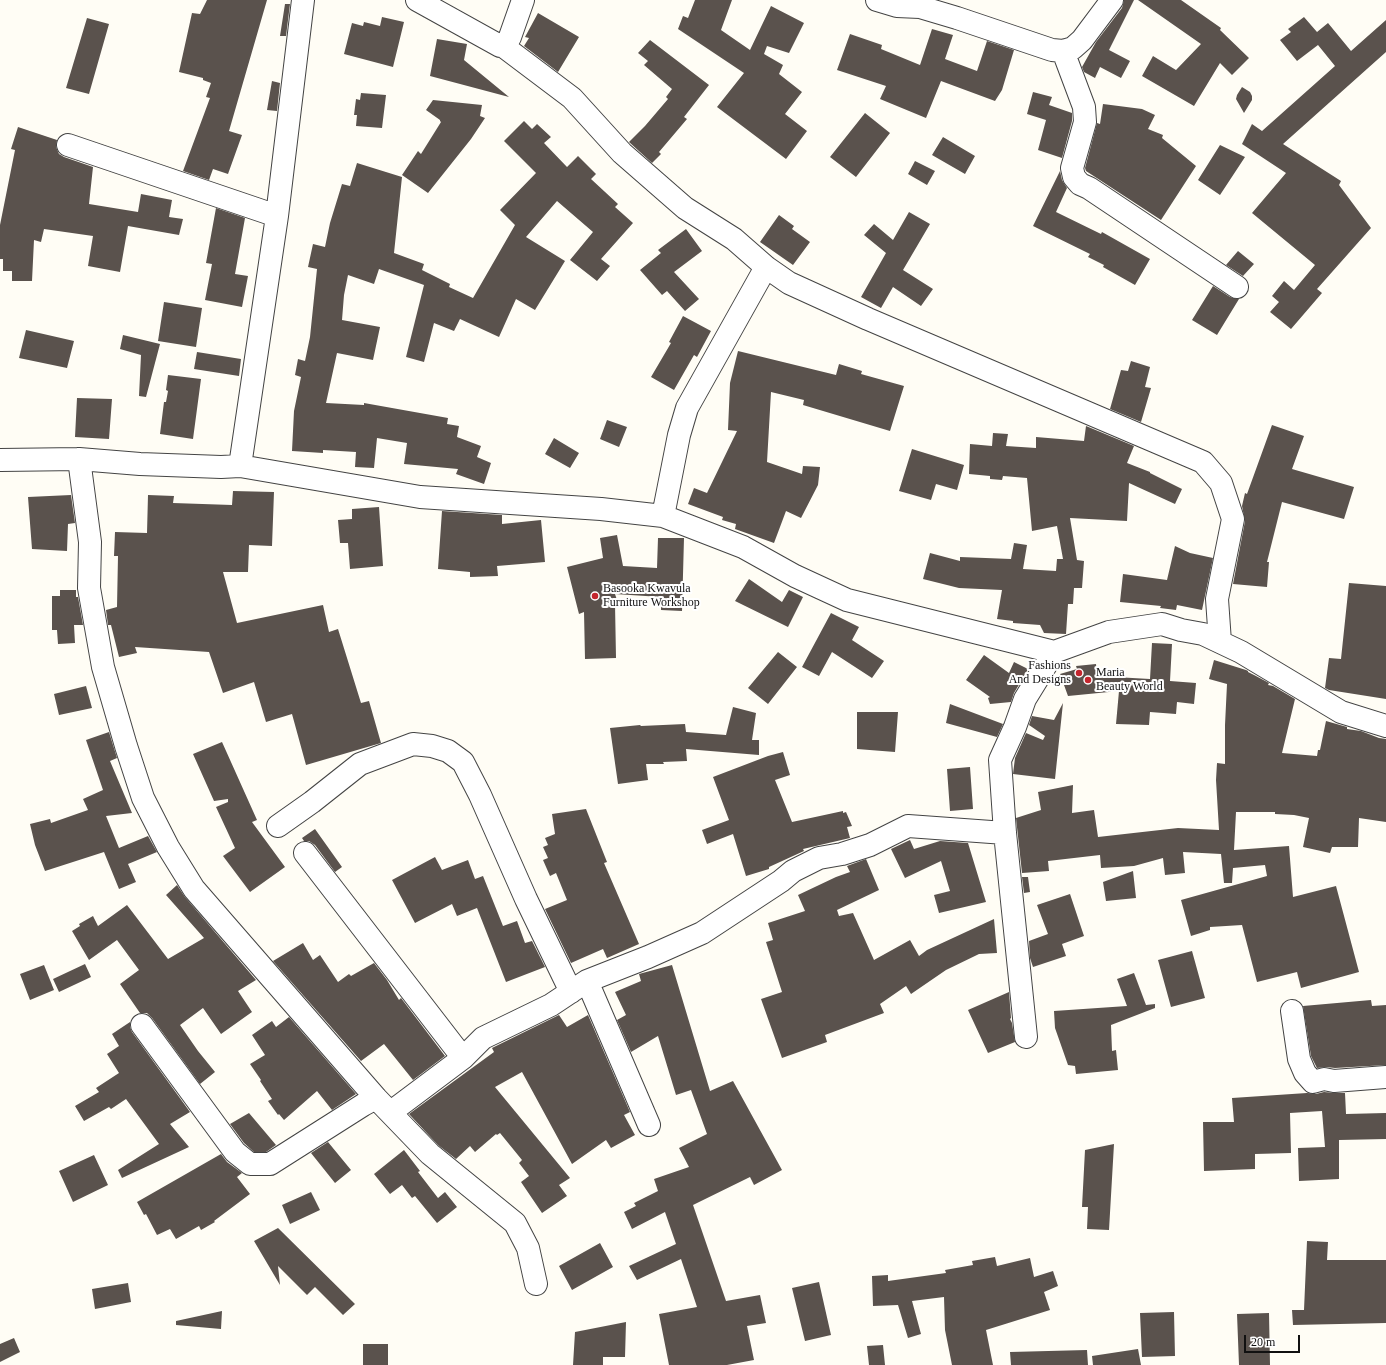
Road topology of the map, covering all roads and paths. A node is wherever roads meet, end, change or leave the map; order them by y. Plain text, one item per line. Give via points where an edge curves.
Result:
1 (303, 0) edge
2 (417, 0) edge
3 (523, 0) edge
4 (876, 0) edge
5 (1112, 0) edge
6 (504, 46) junction
7 (1063, 52) junction
8 (68, 146) dead end
9 (277, 216) junction
10 (766, 267) junction
11 (1237, 288) dead end
12 (79, 459) junction
13 (0, 460) edge
14 (240, 466) junction
15 (664, 516) junction
16 (1220, 642) junction
17 (1054, 652) junction
18 (1386, 726) edge
19 (278, 826) dead end
20 (1005, 833) junction
21 (305, 853) dead end
22 (579, 987) junction
23 (1292, 1011) dead end
24 (142, 1025) dead end
25 (1026, 1037) dead end
26 (463, 1058) junction
27 (1386, 1077) edge
28 (384, 1105) junction
29 (649, 1125) dead end
30 (536, 1284) dead end

1 - 9 street
2 - 6 street
3 - 6 street via 510,37
4 - 7 street via 897,6 928,9
5 - 7 street via 1082,40
6 - 10 street via 572,98 622,153 685,208 734,239
7 - 11 street via 1084,108 1085,122 1072,168 1074,177 1080,184
8 - 9 street
9 - 14 street
10 - 15 street via 687,408 679,435
10 - 16 street via 789,283 868,319 1203,462 1221,483 1233,519 1217,599
12 - 13 street
12 - 14 street via 140,464
12 - 28 street via 90,542 90,595 104,667 143,798 168,848 194,889
14 - 15 street via 420,497 601,509
15 - 17 street via 743,547 795,576 847,600
16 - 17 street via 1203,634 1162,624 1108,632
16 - 18 street via 1341,712
17 - 20 street via 1025,699 1000,760
19 - 22 street via 360,764 413,744 448,751 463,762 526,899
20 - 22 street via 908,826 870,846 819,858 793,871 702,933
20 - 25 street
21 - 26 street
22 - 26 street via 551,1005 483,1038
22 - 29 street
23 - 27 street via 1299,1060 1313,1082 1324,1079 1334,1081
24 - 28 street via 235,1152 250,1164 270,1164 363,1105
26 - 28 street
28 - 30 street via 430,1154 514,1224 528,1248

